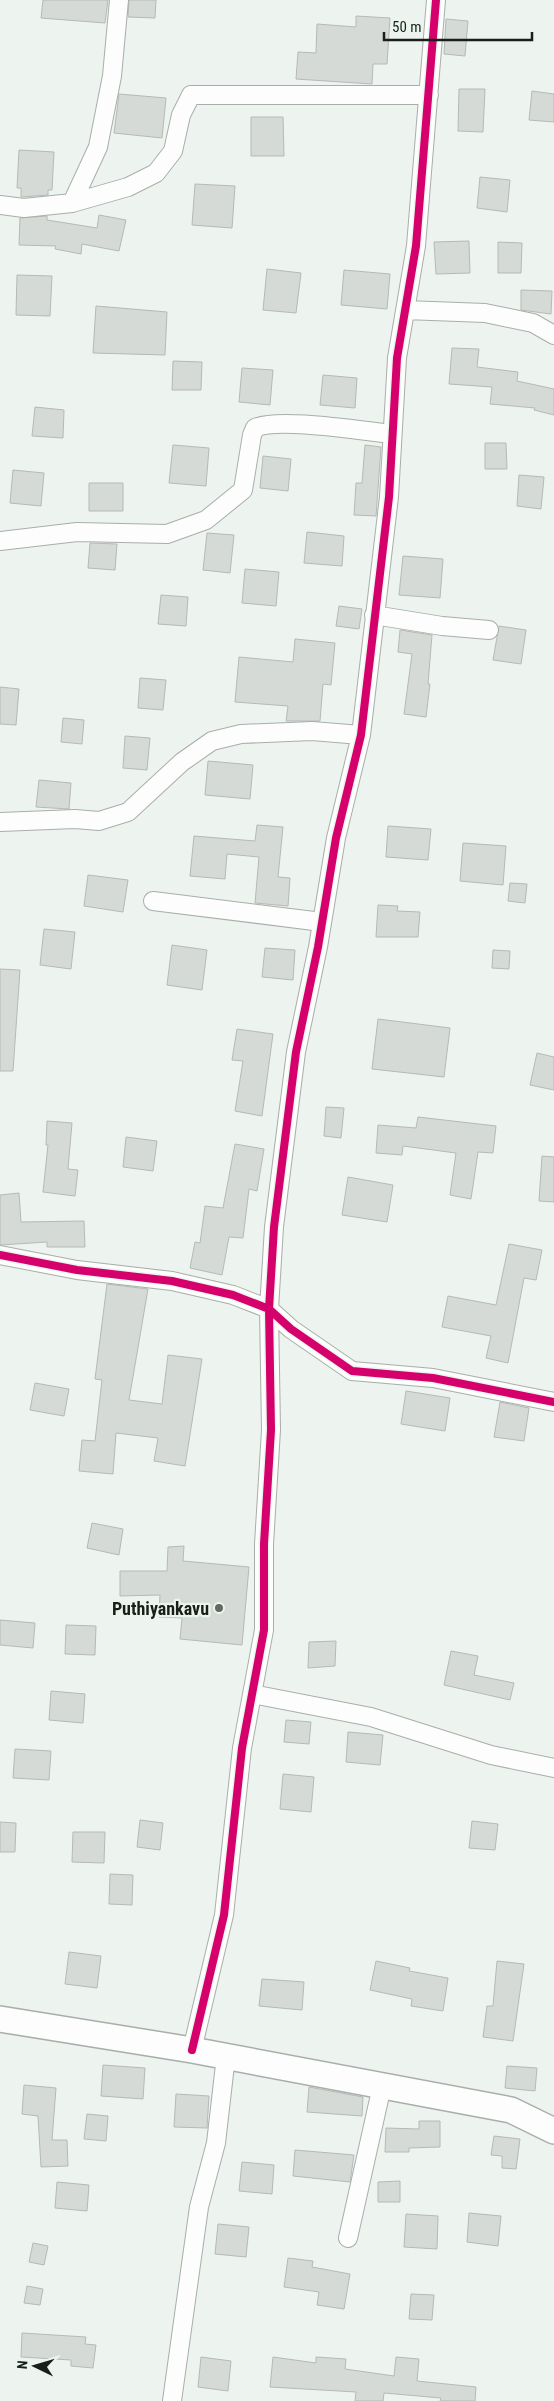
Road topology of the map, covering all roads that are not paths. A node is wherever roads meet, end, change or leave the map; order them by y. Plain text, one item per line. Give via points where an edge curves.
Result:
1 (119, 0) edge
2 (436, 0) edge
3 (429, 95) junction
4 (72, 203) junction
5 (0, 205) edge
6 (405, 310) junction
7 (554, 335) edge
8 (392, 434) junction
9 (0, 541) edge
10 (374, 616) junction
11 (489, 630) dead end
12 (361, 735) junction
13 (0, 822) edge
14 (154, 901) dead end
15 (322, 922) junction
16 (0, 1255) edge
17 (269, 1308) junction
18 (554, 1402) edge
19 (252, 1694) junction
20 (554, 1768) edge
21 (0, 2019) edge
22 (192, 2050) junction
23 (226, 2056) junction
24 (382, 2086) junction
25 (554, 2131) edge
26 (348, 2238) dead end
27 (172, 2401) edge

1 - 4 street via 112,76 98,147
2 - 3 street
3 - 4 street via 191,95 181,115 173,151 156,174 128,187
3 - 6 street via 416,246
4 - 5 street via 24,208
6 - 7 street via 485,313 533,322
6 - 8 street via 397,358
8 - 9 street via 263,424 254,428 243,490 206,520 167,534 77,532
8 - 10 street via 389,497
10 - 11 street
10 - 12 street
12 - 13 street via 312,732 241,734 212,741 182,762 128,812 99,821
12 - 15 street via 336,838
14 - 15 street
15 - 17 street via 296,1052 274,1227
16 - 17 street via 77,1270 172,1281 233,1295
17 - 18 street via 291,1329 352,1370 433,1378
17 - 19 street via 271,1430 264,1544 264,1630
19 - 20 street via 371,1718 490,1755
19 - 22 street via 242,1748 224,1915
21 - 22 main road
22 - 23 main road
23 - 24 main road
23 - 27 street via 216,2142 199,2207
24 - 25 main road via 511,2110
24 - 26 street

